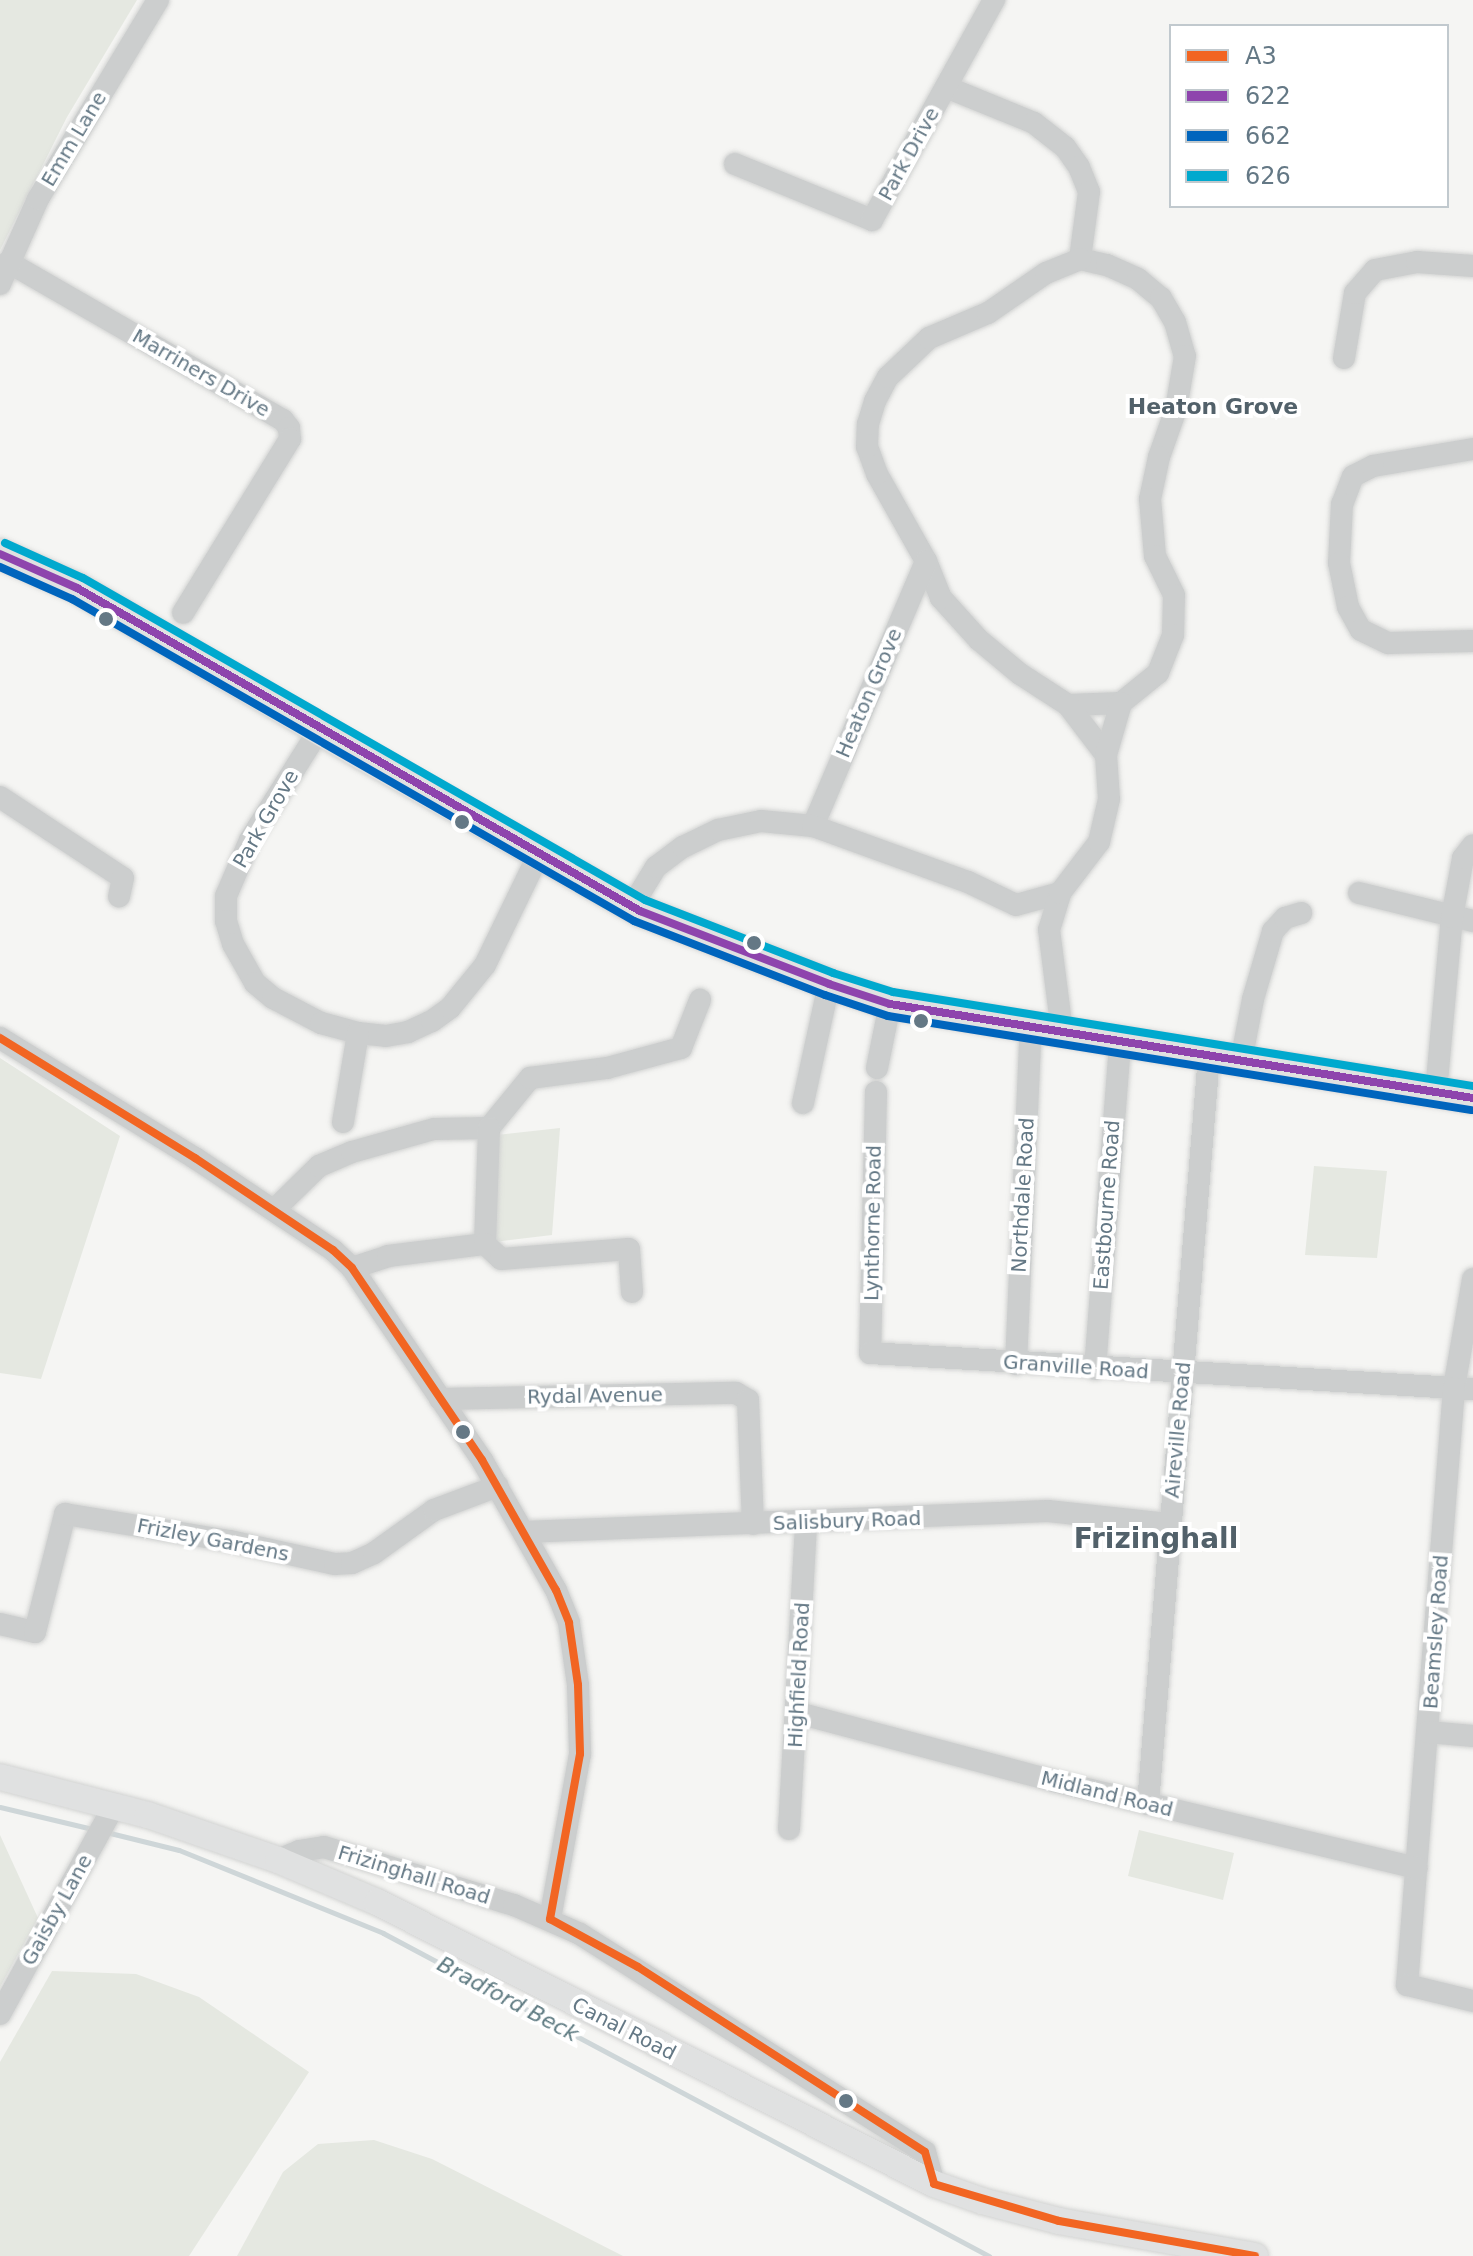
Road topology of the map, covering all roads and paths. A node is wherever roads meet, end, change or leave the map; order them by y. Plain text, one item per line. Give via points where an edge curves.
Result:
1 (158, 0) edge
2 (994, 0) edge
3 (946, 87) junction
4 (735, 164) dead end
5 (1080, 259) junction
6 (8, 262) junction
7 (1473, 266) edge
8 (0, 284) edge
9 (1344, 358) dead end
10 (1473, 449) edge
11 (0, 554) edge
12 (926, 561) junction
13 (183, 613) dead end
14 (1473, 641) edge
15 (1121, 703) junction
16 (1068, 705) junction
17 (319, 730) junction
18 (1106, 755) junction
19 (0, 797) edge
20 (813, 826) junction
21 (1473, 845) edge
22 (539, 854) junction
23 (1060, 893) junction
24 (1359, 893) dead end
25 (119, 897) dead end
26 (1016, 905) junction
27 (632, 906) junction
28 (1301, 913) dead end
29 (1463, 919) edge
30 (1049, 930) junction
31 (829, 984) junction
32 (700, 1000) dead end
33 (890, 1004) junction
34 (1031, 1026) junction
35 (1062, 1031) junction
36 (358, 1033) junction
37 (0, 1038) edge
38 (1120, 1041) junction
39 (1209, 1056) junction
40 (1241, 1061) junction
41 (877, 1068) dead end
42 (876, 1092) dead end
43 (1436, 1092) junction
44 (1473, 1098) edge
45 (803, 1103) dead end
46 (343, 1122) dead end
47 (489, 1128) junction
48 (275, 1209) junction
49 (485, 1244) junction
50 (352, 1268) junction
51 (1473, 1279) edge
52 (632, 1292) dead end
53 (870, 1353) joint
54 (1016, 1364) junction
55 (1095, 1369) junction
56 (1183, 1374) junction
57 (1464, 1388) edge
58 (440, 1399) junction
59 (498, 1486) junction
60 (806, 1522) junction
61 (753, 1524) junction
62 (1170, 1524) junction
63 (524, 1532) junction
64 (0, 1624) edge
65 (798, 1713) junction
66 (1428, 1732) junction
67 (1473, 1736) edge
68 (0, 1777) edge
69 (1148, 1804) junction
70 (104, 1824) junction
71 (789, 1829) dead end
72 (278, 1860) junction
73 (1417, 1868) junction
74 (550, 1919) junction
75 (1473, 2001) edge
76 (0, 2014) edge
77 (934, 2184) junction
78 (1255, 2256) edge

1 - 6 street, Emm Lane via 38,199
2 - 3 street, Park Drive
3 - 4 street, Park Drive via 872,220
3 - 5 street via 1034,123 1065,147 1089,192
5 - 12 street via 1046,273 988,313 929,338 904,358 875,401 867,447
5 - 15 street via 1138,279 1161,298 1185,356 1150,499 1155,556 1174,595 1173,635 1158,673
6 - 8 street, Emm Lane
6 - 13 street, Marriners Drive via 289,428 290,439
7 - 9 street via 1417,262 1375,270 1355,293
10 - 14 street via 1373,466 1353,476 1342,504 1339,563 1348,607 1361,630 1388,643
11 - 17 highway via 77,588
12 - 16 street via 941,598 979,640
12 - 20 street, Heaton Grove
15 - 16 street
15 - 18 street
16 - 18 street
17 - 22 highway
17 - 36 street, Park Grove via 236,867 226,896 226,921 255,983 298,1012
18 - 23 street via 1109,799 1099,842
19 - 25 street via 123,878
20 - 26 street via 968,882
20 - 27 street via 761,821 718,830 656,867
21 - 29 street via 1463,858
22 - 27 highway
22 - 36 street, Park Grove via 485,965 450,1008 408,1032
23 - 26 street
23 - 30 street
24 - 29 street
26 - 30 street
27 - 31 highway
28 - 40 street via 1285,918 1273,931
29 - 43 street
30 - 35 street
31 - 33 highway
31 - 45 street
32 - 47 street via 681,1048 607,1068 530,1078
33 - 34 highway
33 - 41 street
34 - 35 highway
34 - 54 street, Northdale Road
35 - 38 highway
36 - 46 street
37 - 48 street
38 - 39 highway
38 - 55 street, Eastbourne Road
39 - 40 highway
39 - 56 street, Aireville Road
40 - 43 highway
42 - 53 street, Lynthorne Road
43 - 44 highway
47 - 48 street via 434,1129 352,1152 319,1166
47 - 49 street
48 - 50 street
49 - 50 street via 388,1256
49 - 52 street via 501,1259 629,1249
50 - 58 street
51 - 57 street, Beamsley Road
53 - 54 street, Granville Road
54 - 55 street, Granville Road
55 - 56 street, Granville Road
56 - 57 street, Granville Road
56 - 62 street, Aireville Road
57 - 66 street, Beamsley Road
58 - 59 street
58 - 61 street, Rydal Avenue via 736,1393 748,1400
59 - 63 street
59 - 64 street, Frizley Gardens via 434,1510 352,1563 65,1514 35,1632
60 - 61 street, Salisbury Road
60 - 62 street, Salisbury Road via 1048,1511
60 - 65 street, Highfield Road
61 - 63 street, Salisbury Road
62 - 69 street, Aireville Road
63 - 74 street via 569,1623 578,1685 580,1754
65 - 69 street, Midland Road
65 - 71 street, Highfield Road
66 - 67 street
66 - 73 street, Beamsley Road
68 - 70 main road, Canal Road
69 - 73 street, Midland Road
70 - 72 main road, Canal Road
70 - 76 street, Gaisby Lane
72 - 74 street, Frizinghall Road via 324,1847
72 - 77 main road, Canal Road via 377,1902
73 - 75 street, Beamsley Road via 1407,1985
74 - 77 street, Frizinghall Road via 638,1967 925,2152
77 - 78 main road, Canal Road via 1059,2221

